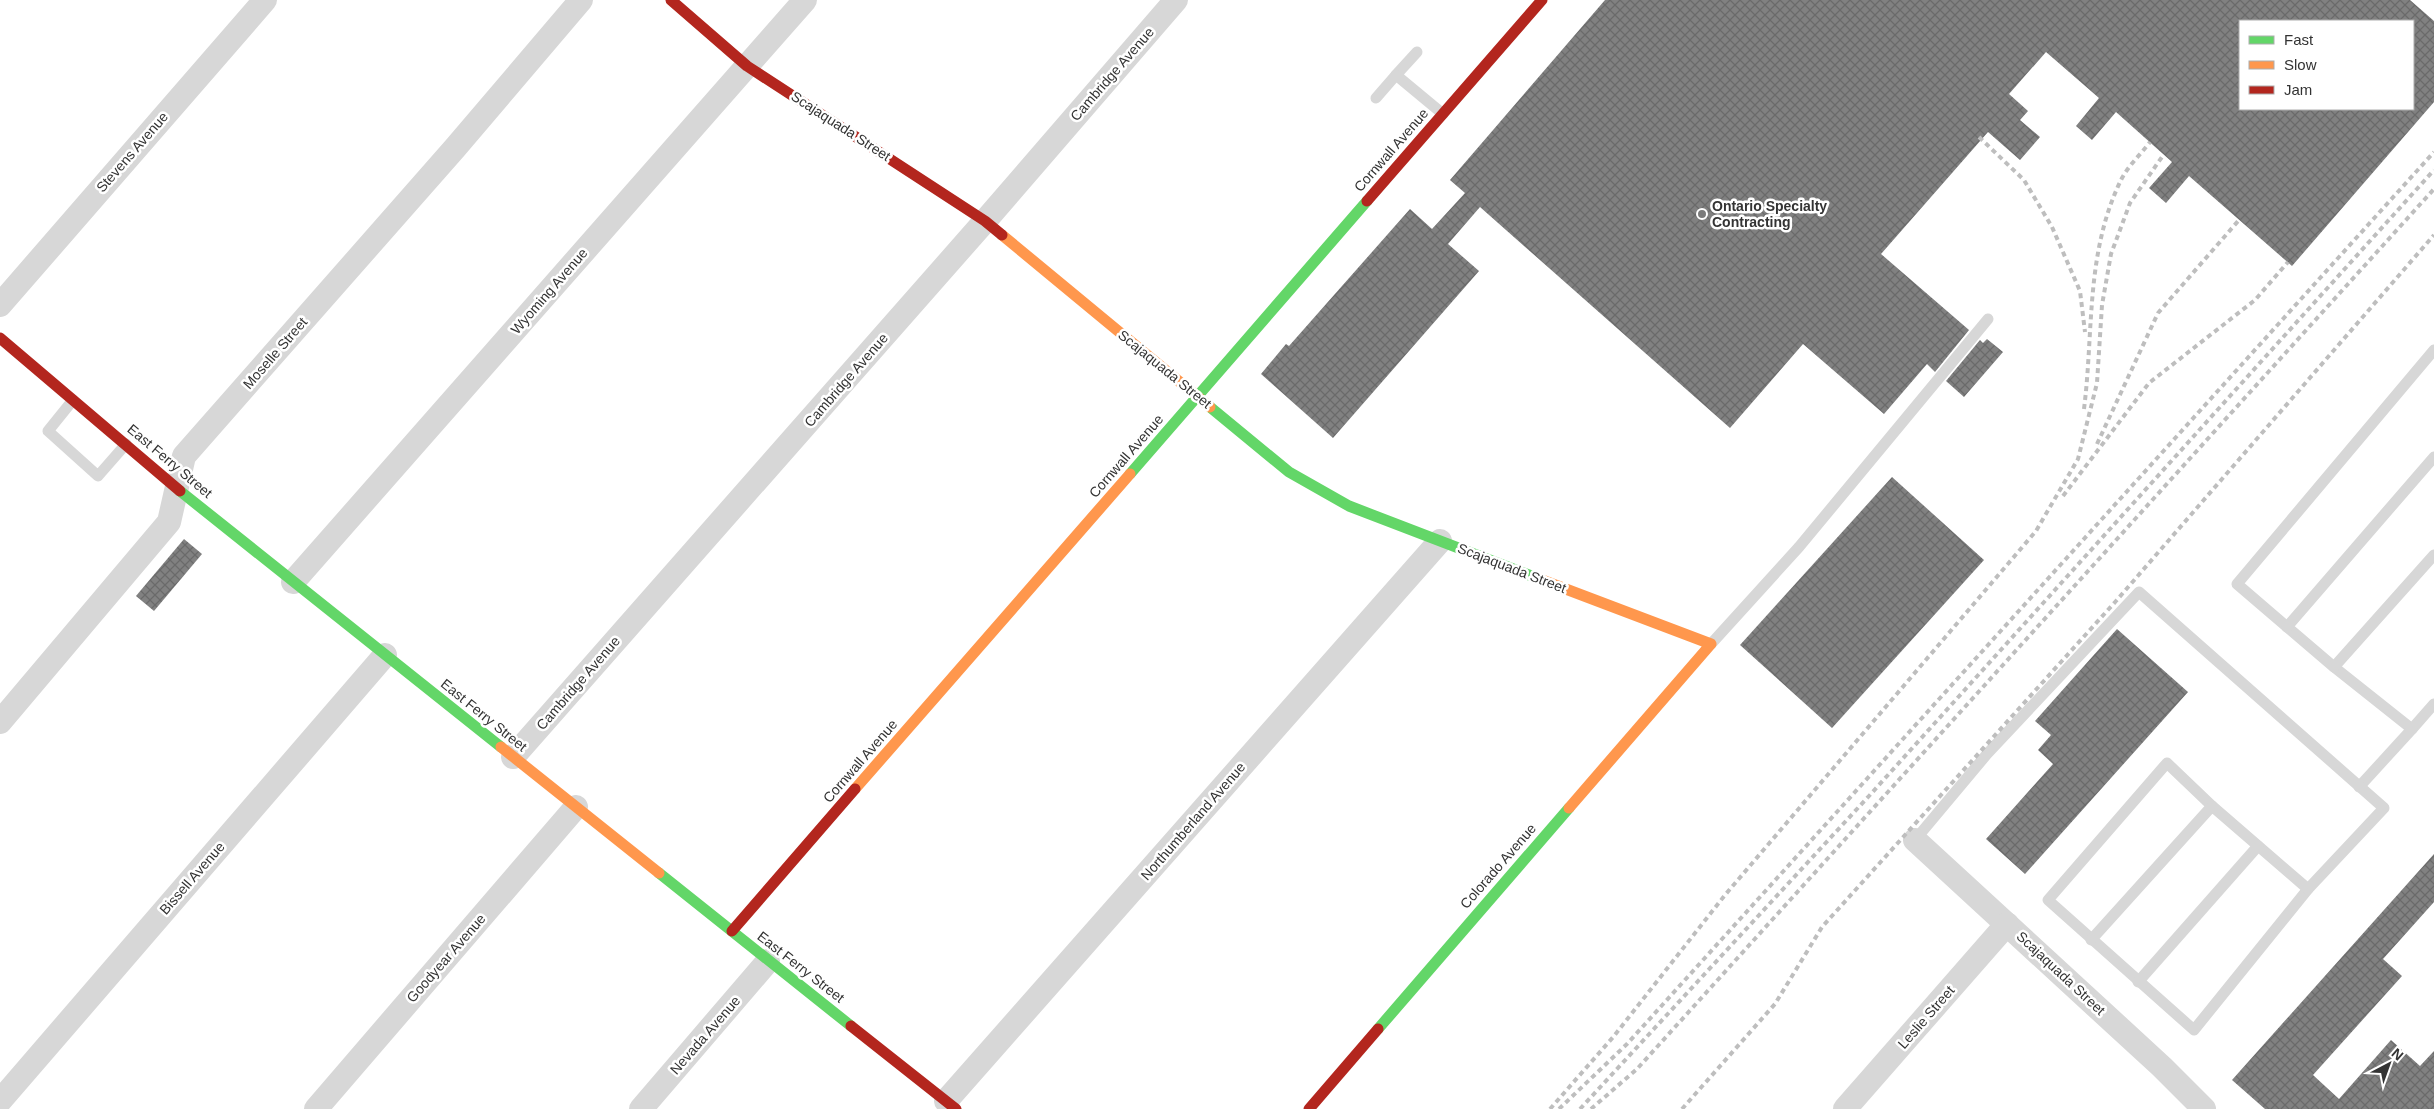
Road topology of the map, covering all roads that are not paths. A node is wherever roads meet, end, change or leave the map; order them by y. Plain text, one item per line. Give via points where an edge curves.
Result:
1 (264, 0) edge
2 (581, 0) edge
3 (671, 0) edge
4 (805, 0) edge
5 (1176, 0) edge
6 (1542, 0) edge
7 (1417, 52) dead end
8 (747, 66) junction
9 (1396, 75) junction
10 (1376, 98) dead end
11 (1443, 114) junction
12 (985, 221) junction
13 (0, 304) edge
14 (1988, 319) dead end
15 (0, 338) edge
16 (2434, 350) edge
17 (1198, 396) junction
18 (73, 400) junction
19 (126, 444) junction
20 (2434, 456) edge
21 (176, 488) junction
22 (1440, 541) junction
23 (2434, 555) edge
24 (293, 582) junction
25 (2287, 627) junction
26 (1711, 644) junction
27 (385, 655) junction
28 (2334, 667) junction
29 (2434, 704) edge
30 (0, 722) edge
31 (2412, 729) junction
32 (513, 757) junction
33 (2359, 787) junction
34 (2212, 806) junction
35 (576, 807) junction
36 (1915, 840) joint
37 (2258, 846) junction
38 (2308, 889) junction
39 (2007, 924) junction
40 (732, 931) junction
41 (2090, 940) junction
42 (768, 960) junction
43 (2138, 982) junction
44 (0, 1101) edge
45 (2179, 1101) edge
46 (951, 1105) edge
47 (316, 1109) edge
48 (641, 1109) edge
49 (1309, 1109) edge
50 (1845, 1109) edge
51 (2204, 1109) edge

1 - 13 street, Stevens Avenue
2 - 21 street, Moselle Street via 184,456
3 - 8 street, Scajaquada Street
4 - 8 street, Wyoming Avenue
5 - 12 street, Cambridge Avenue
6 - 11 street, Cornwall Avenue
7 - 9 lane
8 - 12 street, Scajaquada Street
8 - 24 street, Wyoming Avenue
9 - 10 lane
9 - 11 lane
11 - 17 street, Cornwall Avenue
12 - 17 street, Scajaquada Street
12 - 32 street, Cambridge Avenue
14 - 26 lane via 1799,547
15 - 18 street, East Ferry Street
16 - 25 lane via 2236,584
17 - 22 street, Scajaquada Street via 1289,472 1329,496
17 - 40 street, Cornwall Avenue
18 - 19 street, East Ferry Street
18 - 19 lane via 48,431 98,476
19 - 21 street, East Ferry Street
20 - 25 lane
21 - 24 street, East Ferry Street
21 - 30 street, Moselle Street via 169,522
22 - 26 street, Scajaquada Street
22 - 46 street, Northumberland Avenue
23 - 28 lane
24 - 27 street, East Ferry Street
25 - 28 lane
26 - 49 street, Colorado Avenue
27 - 32 street, East Ferry Street
27 - 44 street, Bissell Avenue
28 - 31 lane
29 - 31 lane
31 - 33 lane
32 - 35 street, East Ferry Street
33 - 36 lane via 2139,592 1988,754
33 - 38 lane via 2384,808
34 - 37 lane
34 - 41 lane
34 - 41 lane via 2167,763 2048,900
35 - 40 street, East Ferry Street
35 - 47 street, Goodyear Avenue
36 - 39 street, Scajaquada Street
37 - 38 lane
37 - 43 lane
38 - 43 lane via 2194,1030
39 - 45 street, Scajaquada Street via 2162,1067
39 - 50 street, Leslie Street
40 - 42 street, East Ferry Street
41 - 43 lane
42 - 46 street, East Ferry Street
42 - 48 street, Nevada Avenue
45 - 51 street, Scajaquada Street

